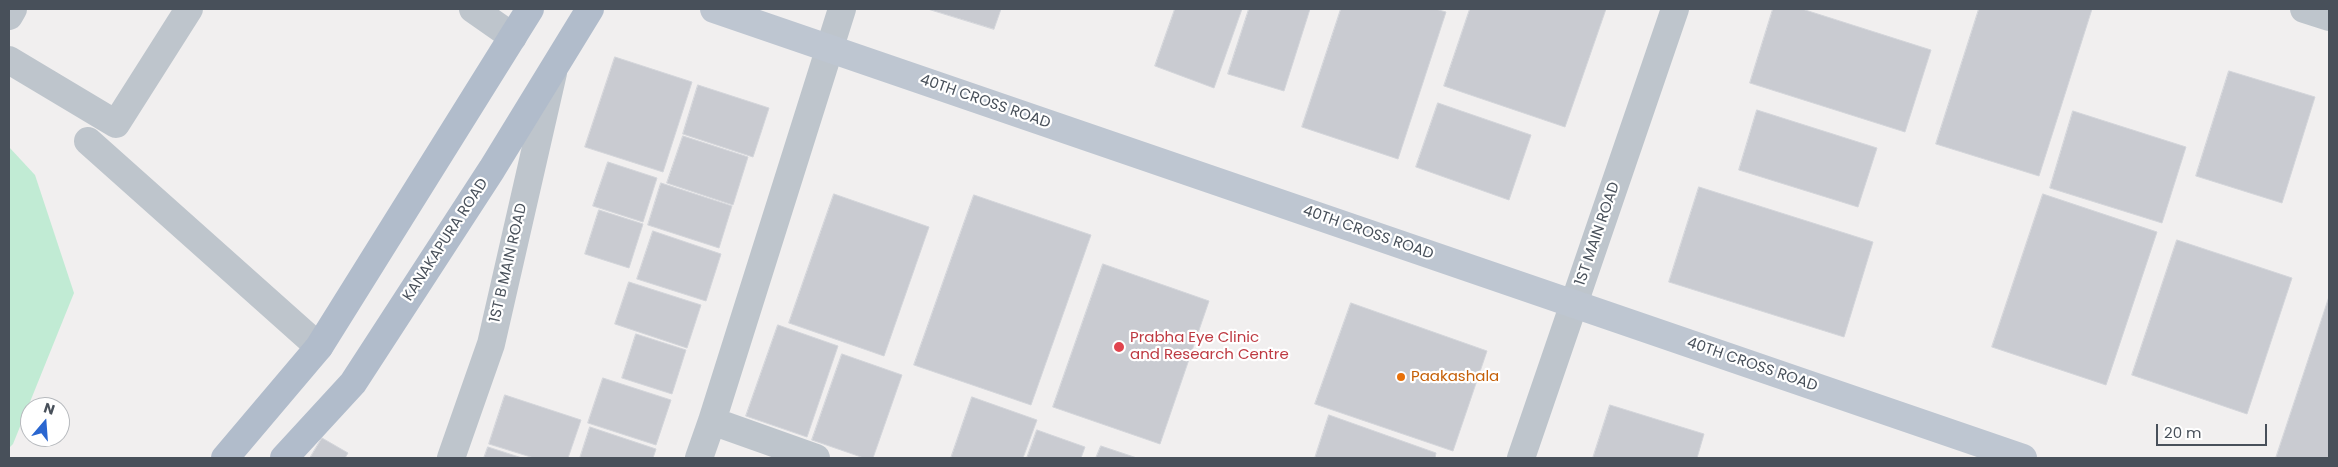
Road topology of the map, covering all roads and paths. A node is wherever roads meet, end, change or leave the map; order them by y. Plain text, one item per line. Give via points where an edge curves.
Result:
1 (13, 9) edge
2 (190, 9) edge
3 (473, 9) edge
4 (530, 9) edge
5 (590, 9) edge
6 (714, 9) edge
7 (842, 9) edge
8 (1675, 9) edge
9 (2304, 9) edge
10 (9, 16) edge
11 (2329, 17) edge
12 (514, 37) junction
13 (828, 48) junction
14 (9, 60) edge
15 (555, 65) junction
16 (88, 141) dead end
17 (1574, 304) junction
18 (319, 348) junction
19 (712, 421) junction
20 (225, 458) edge
21 (284, 458) edge
22 (451, 458) edge
23 (698, 458) edge
24 (816, 458) edge
25 (1521, 458) edge
26 (2023, 458) edge

1 - 10 street
2 - 14 street via 116,124
3 - 12 street
4 - 12 main road
5 - 15 main road, KANAKAPURA ROAD
6 - 13 street, 40TH CROSS ROAD
7 - 13 street
8 - 17 street, 1ST MAIN ROAD
9 - 11 street
12 - 18 main road
13 - 17 street, 40TH CROSS ROAD
13 - 19 street
15 - 21 main road, KANAKAPURA ROAD via 353,383
15 - 22 street, 1ST B MAIN ROAD via 491,344
16 - 18 street
17 - 25 street, 1ST MAIN ROAD
17 - 26 street, 40TH CROSS ROAD
18 - 20 main road
19 - 23 street
19 - 24 street

